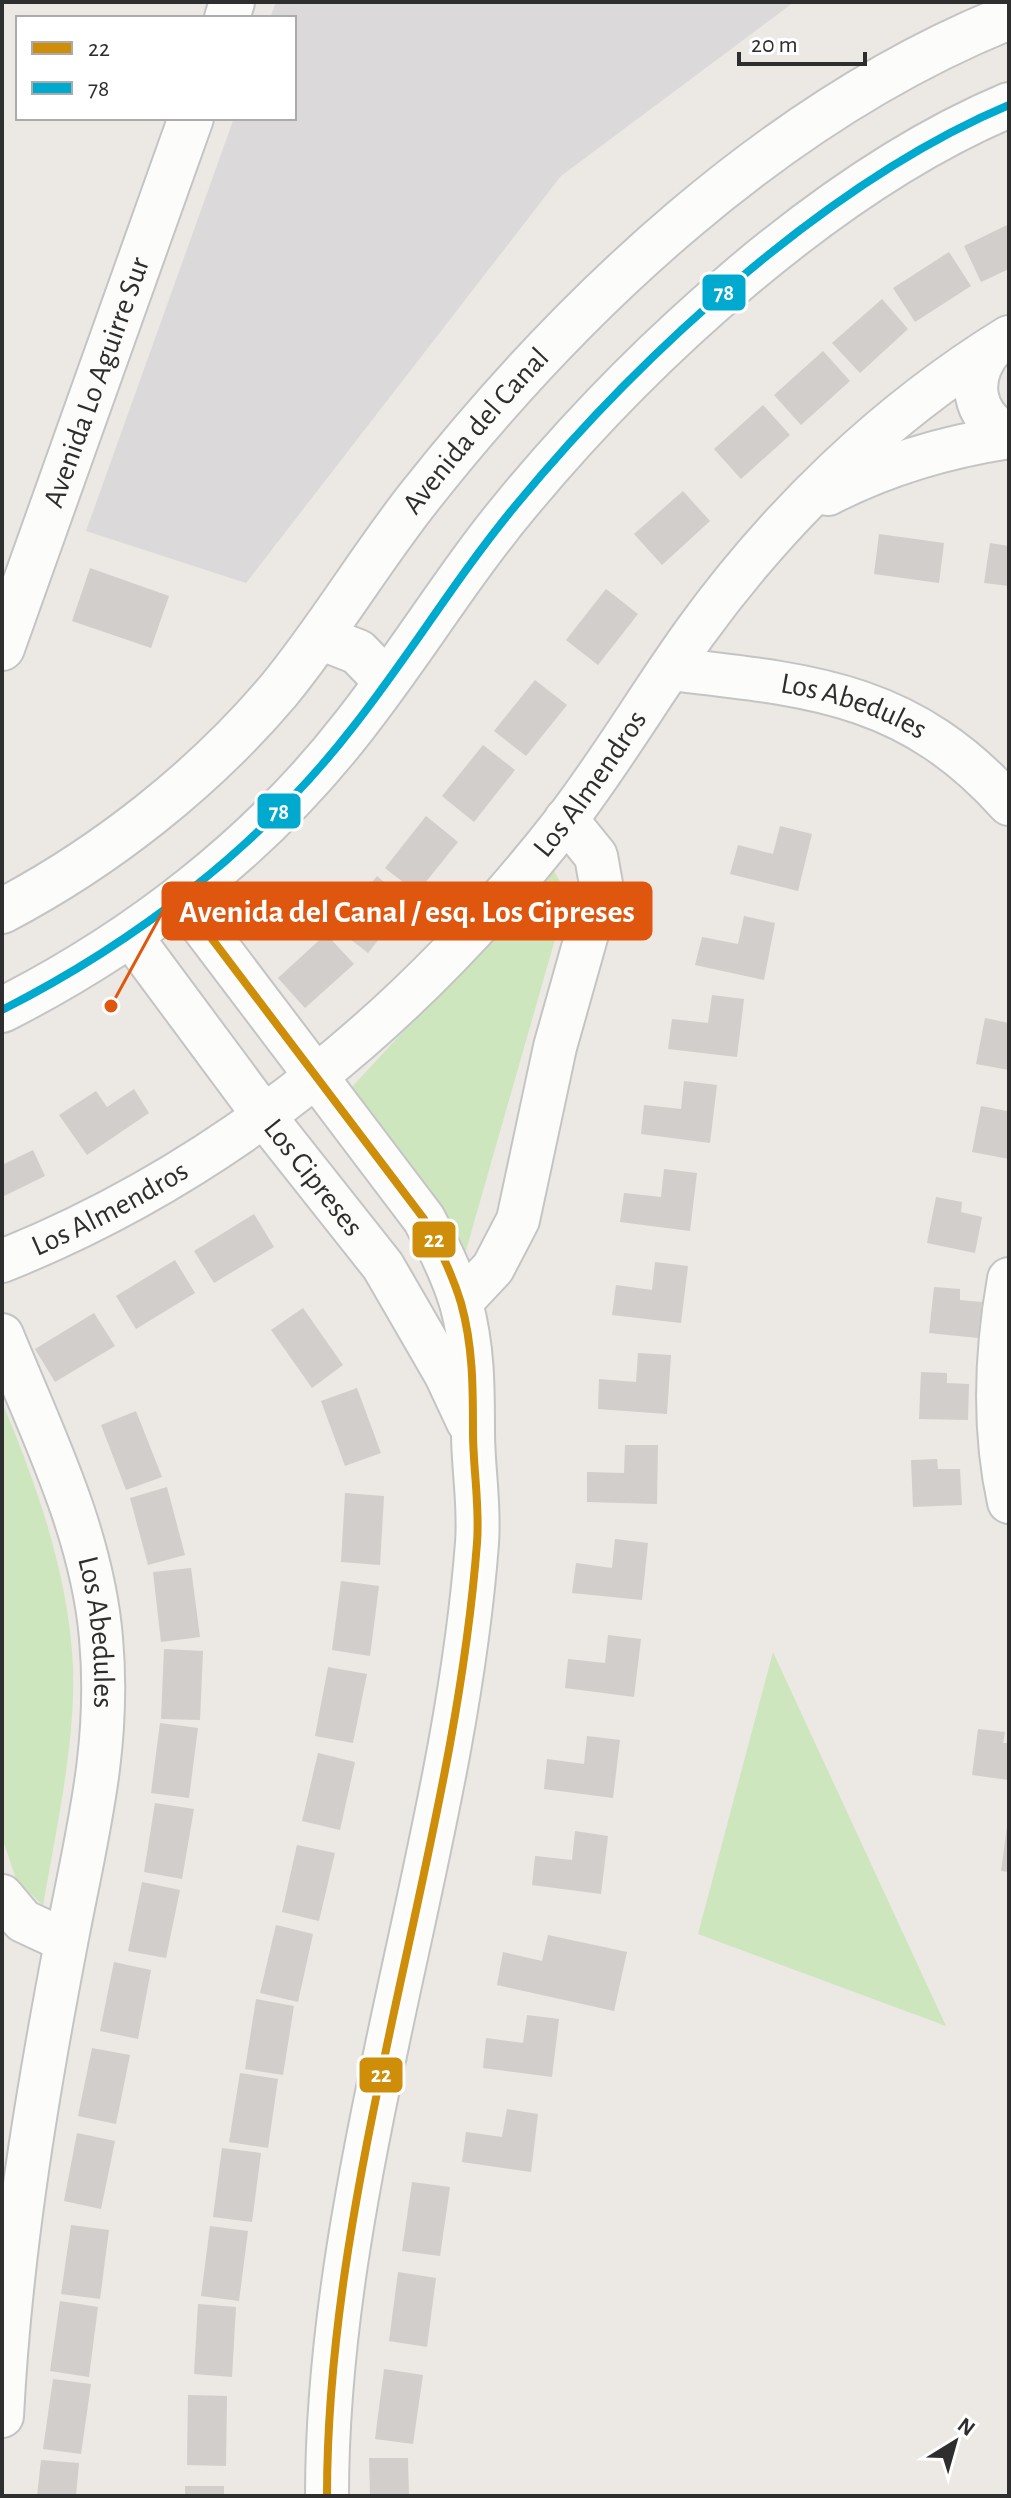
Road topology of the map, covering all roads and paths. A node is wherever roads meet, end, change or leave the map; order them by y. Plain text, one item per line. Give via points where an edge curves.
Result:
1 (1009, 17) edge
2 (1009, 105) edge
3 (190, 120) edge
4 (1000, 342) edge
5 (1009, 436) edge
6 (793, 516) junction
7 (320, 637) junction
8 (2, 648) edge
9 (670, 669) junction
10 (386, 681) junction
11 (1009, 804) edge
12 (566, 819) junction
13 (181, 898) junction
14 (2, 911) edge
15 (130, 935) junction
16 (2, 1010) edge
17 (317, 1077) junction
18 (265, 1117) junction
19 (2, 1261) edge
20 (1009, 1279) edge
21 (461, 1302) junction
22 (2, 1335) edge
23 (473, 1435) junction
24 (1009, 1502) edge
25 (2, 1896) edge
26 (66, 1941) junction
27 (2, 2416) edge
28 (327, 2496) edge

1 - 7 street, Avenida del Canal via 845,99 727,185 659,243 539,359 466,439 376,552
2 - 10 street via 841,201 692,322 515,505
3 - 8 street, Avenida Lo Aguirre Sur
4 - 5 street, Los Almendros via 976,371 977,400 984,416
4 - 6 street, Los Almendros via 891,420
5 - 6 street, Los Almendros via 907,459 854,481
6 - 9 street, Los Almendros via 724,594
7 - 10 street via 358,652
7 - 14 street, Avenida del Canal via 278,690 182,787 100,850
9 - 11 street, Los Abedules via 806,686 873,705 959,754
9 - 12 street, Los Almendros
10 - 13 street via 312,775
12 - 17 street, Los Almendros via 437,967
12 - 21 street via 596,856 601,884 555,1047 518,1220 493,1268
13 - 15 street
13 - 17 street, Los Cipreses
15 - 16 street
15 - 18 street, Los Cipreses
17 - 18 street, Los Almendros
17 - 21 street, Los Cipreses via 424,1219
18 - 19 street, Los Almendros via 152,1189
18 - 23 street, Los Cipreses via 383,1266 446,1375
20 - 24 street via 998,1372 999,1432
21 - 23 street, Los Cipreses via 475,1390
22 - 26 street, Los Abedules via 71,1504 101,1636 100,1772
23 - 28 street, Los Cipreses via 477,1541 468,1614 431,1838 358,2197 340,2317
25 - 26 street via 23,1921
26 - 27 street, Los Abedules via 24,2204

